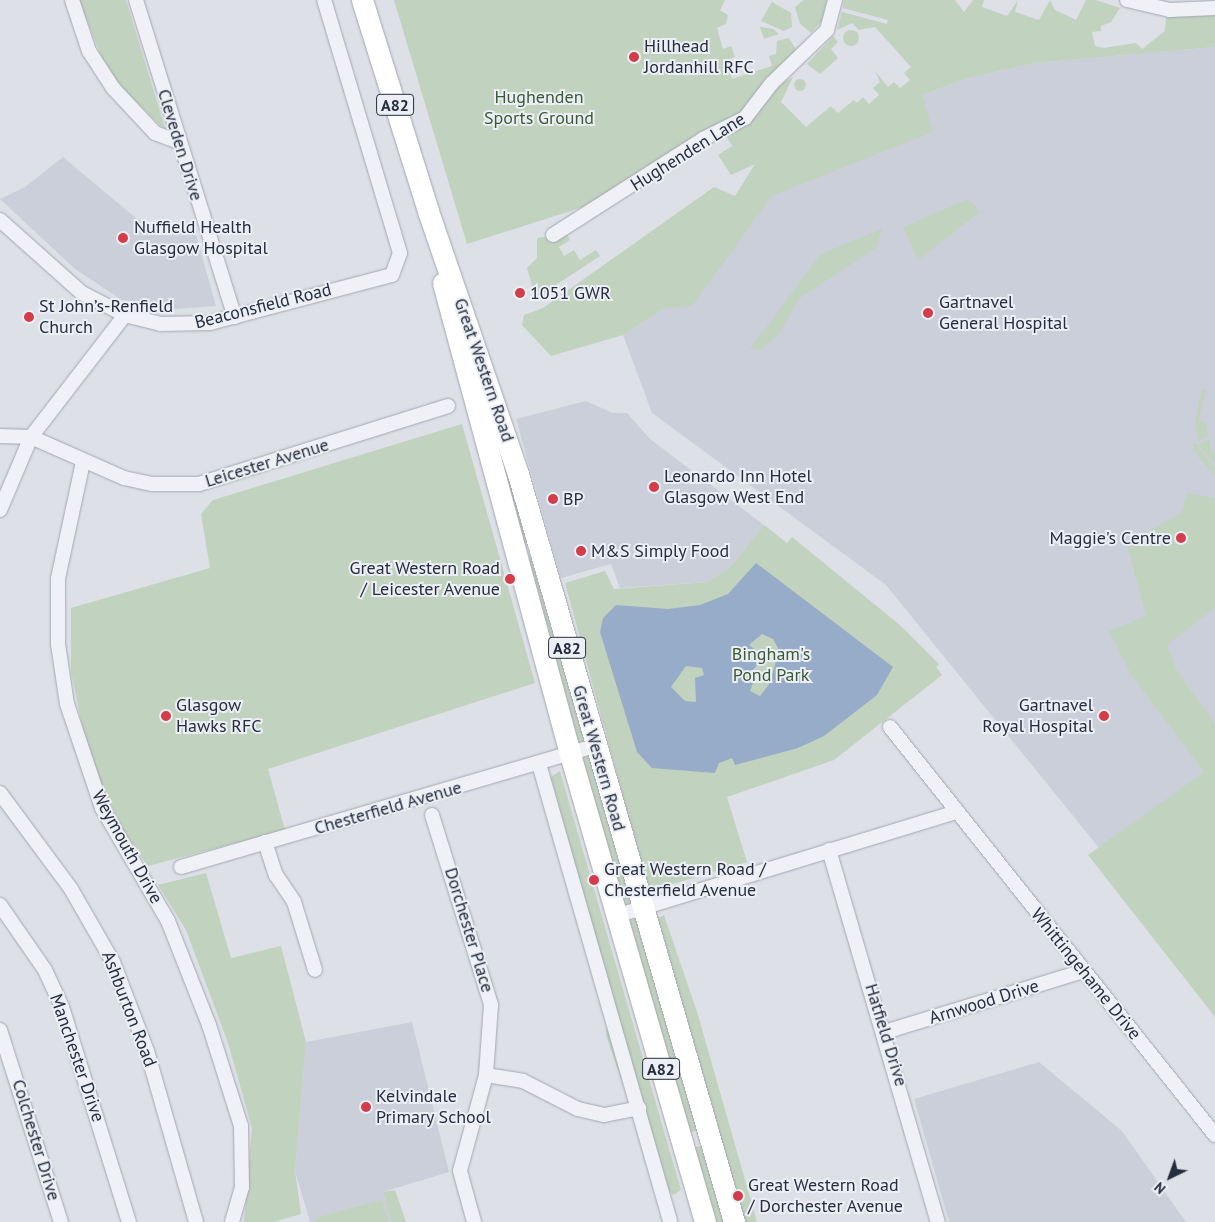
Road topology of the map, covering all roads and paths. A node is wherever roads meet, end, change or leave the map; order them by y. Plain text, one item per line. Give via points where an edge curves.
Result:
1 (72, 0) edge
2 (136, 0) edge
3 (324, 0) edge
4 (362, 0) edge
5 (835, 0) edge
6 (1127, 0) edge
7 (1215, 8) edge
8 (179, 142) junction
9 (428, 211) junction
10 (0, 220) edge
11 (553, 234) dead end
12 (125, 315) junction
13 (235, 317) junction
14 (448, 406) dead end
15 (0, 436) edge
16 (31, 437) junction
17 (83, 462) junction
18 (0, 510) edge
19 (890, 727) dead end
20 (595, 746) junction
21 (570, 754) junction
22 (539, 764) junction
23 (0, 793) edge
24 (957, 812) junction
25 (432, 815) dead end
26 (265, 842) junction
27 (829, 850) junction
28 (181, 867) dead end
29 (0, 905) edge
30 (643, 908) junction
31 (616, 916) junction
32 (315, 970) dead end
33 (1083, 971) junction
34 (0, 1030) edge
35 (885, 1032) junction
36 (486, 1075) junction
37 (639, 1108) junction
38 (709, 1135) junction
39 (1215, 1135) edge
40 (683, 1142) junction
41 (61, 1222) edge
42 (129, 1222) edge
43 (196, 1222) edge
44 (232, 1222) edge
45 (474, 1222) edge
46 (670, 1222) edge
47 (705, 1222) edge
48 (734, 1222) edge
49 (938, 1222) edge

1 - 8 street via 89,51 113,88 155,133
2 - 8 street, Cleveden Drive
3 - 13 street, Beaconsfield Road via 400,262 392,276 370,284 361,280
4 - 9 main road, Great Western Road / A82
5 - 11 street, Hughenden Lane via 827,30 772,83 744,118
6 - 7 street via 1170,10
8 - 13 street, Cleveden Drive
9 - 20 main road, Great Western Road / A82 via 518,474
9 - 21 main road, Great Western Road / A82 via 452,325
10 - 12 street, Beaconsfield Road via 82,293
12 - 13 street, Beaconsfield Road via 187,326
12 - 16 street
14 - 17 street, Leicester Avenue via 200,484 152,484
15 - 16 street, Leicester Avenue
16 - 17 street, Leicester Avenue
16 - 18 street
17 - 44 street, Weymouth Drive via 58,579 58,644 67,704 102,808 168,921 209,1025 241,1126 242,1188
19 - 24 street, Whittingehame Drive
20 - 21 street, Chesterfield Avenue
20 - 30 main road, Great Western Road / A82
21 - 22 street, Chesterfield Avenue
21 - 31 main road, Great Western Road / A82
22 - 26 street, Chesterfield Avenue
22 - 37 street
23 - 43 street, Ashburton Road via 71,888 110,955 147,1051
24 - 27 street
24 - 33 street, Whittingehame Drive
25 - 36 street, Dorchester Place via 491,1005
26 - 28 street, Chesterfield Avenue
26 - 32 street via 276,875 294,902
27 - 30 street
27 - 35 street, Hatfield Drive
29 - 42 street, Manchester Drive via 45,970 62,1007
30 - 31 street
30 - 38 main road, Great Western Road / A82
31 - 40 main road, Great Western Road / A82
33 - 35 street, Arnwood Drive
33 - 39 street, Whittingehame Drive
34 - 41 street, Colchester Drive
35 - 49 street, Hatfield Drive
36 - 37 street via 523,1081 578,1109 604,1115
36 - 45 street, Dorchester Place via 460,1172
37 - 46 street
38 - 40 main road
38 - 48 main road, Great Western Road / A82
40 - 47 main road, Great Western Road / A82

